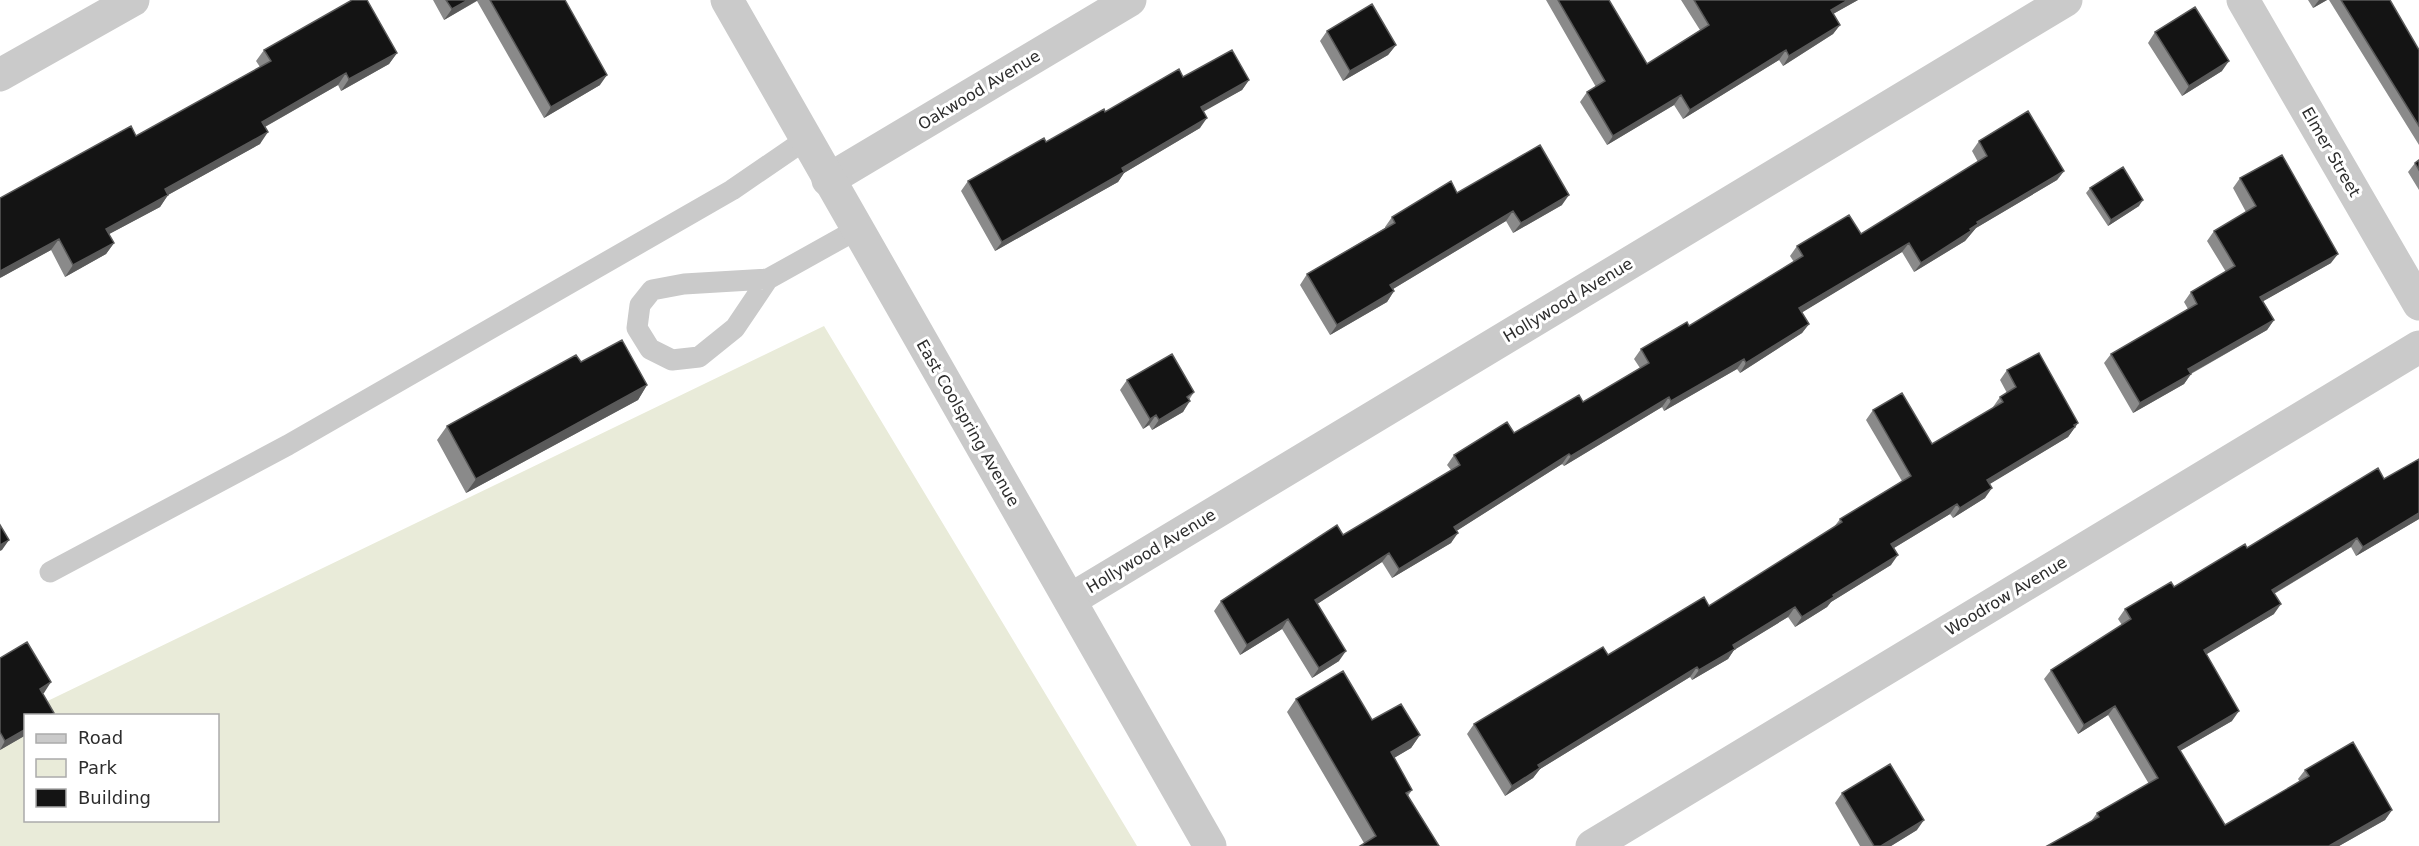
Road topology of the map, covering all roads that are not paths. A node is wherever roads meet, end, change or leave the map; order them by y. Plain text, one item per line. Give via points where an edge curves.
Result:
1 (133, 0) edge
2 (727, 0) edge
3 (1130, 0) edge
4 (2066, 0) edge
5 (2243, 0) edge
6 (0, 75) edge
7 (805, 140) junction
8 (828, 180) junction
9 (856, 230) junction
10 (768, 279) junction
11 (2419, 304) edge
12 (2419, 347) edge
13 (50, 572) dead end
14 (1070, 600) junction
15 (1210, 846) edge
16 (1592, 846) edge

1 - 6 street
2 - 7 street, East Coolspring Avenue
3 - 8 street, Oakwood Avenue
4 - 14 street, Hollywood Avenue
5 - 11 street, Elmer Street
7 - 8 street, East Coolspring Avenue
7 - 13 lane via 732,189 288,445
8 - 9 street, East Coolspring Avenue
9 - 10 lane
9 - 14 street, East Coolspring Avenue
10 - 10 lane via 652,290 640,305 637,327 650,349 672,360 699,357 735,328
12 - 16 street, Woodrow Avenue
14 - 15 street, East Coolspring Avenue

